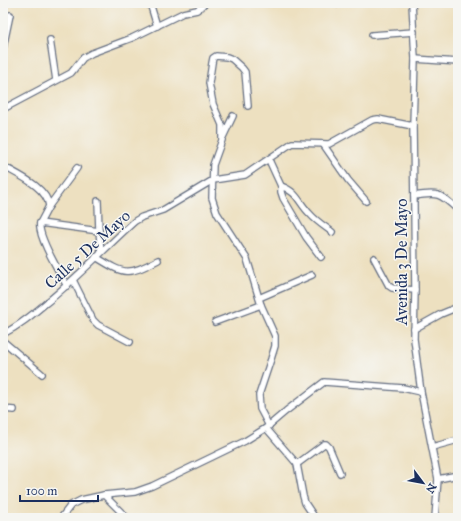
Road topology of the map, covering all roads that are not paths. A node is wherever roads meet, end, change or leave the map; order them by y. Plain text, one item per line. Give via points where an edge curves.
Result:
1 (150, 3) edge
2 (205, 3) edge
3 (412, 3) edge
4 (10, 15) dead end
5 (157, 26) junction
6 (414, 32) junction
7 (372, 35) dead end
8 (50, 40) dead end
9 (3, 48) edge
10 (415, 59) junction
11 (458, 62) edge
12 (56, 80) junction
13 (248, 106) dead end
14 (3, 108) edge
15 (233, 116) dead end
16 (413, 126) junction
17 (222, 140) junction
18 (323, 144) junction
19 (268, 160) junction
20 (3, 166) edge
21 (77, 168) dead end
22 (213, 180) junction
23 (281, 186) junction
24 (414, 196) junction
25 (98, 201) dead end
26 (366, 201) dead end
27 (49, 206) junction
28 (458, 210) edge
29 (40, 223) junction
30 (98, 231) junction
31 (332, 232) dead end
32 (101, 252) junction
33 (96, 257) junction
34 (321, 258) dead end
35 (374, 258) dead end
36 (158, 260) dead end
37 (312, 275) dead end
38 (73, 280) junction
39 (67, 286) junction
40 (416, 290) junction
41 (259, 298) junction
42 (261, 304) junction
43 (458, 307) edge
44 (215, 322) dead end
45 (414, 329) junction
46 (3, 334) edge
47 (3, 341) edge
48 (130, 342) dead end
49 (42, 374) dead end
50 (421, 392) junction
51 (3, 409) edge
52 (14, 410) dead end
53 (268, 427) junction
54 (458, 440) edge
55 (432, 447) junction
56 (297, 464) junction
57 (340, 473) dead end
58 (458, 475) edge
59 (438, 479) junction
60 (104, 495) junction
61 (61, 518) edge
62 (127, 518) edge
63 (315, 518) edge
64 (435, 518) edge

1 - 5 street
2 - 5 street via 197,10 183,13
3 - 6 street, Avenida 3 De Mayo
4 - 9 street
5 - 12 street via 96,51 87,56 71,73
6 - 7 street
6 - 10 street, Avenida 3 De Mayo
8 - 12 street
10 - 11 street
10 - 16 street, Avenida 3 De Mayo
12 - 14 street
13 - 17 street via 246,77 242,68 227,57 213,58 209,83 213,104 221,120
15 - 17 street
16 - 18 street, Calle 5 De Mayo via 372,120 334,141
16 - 24 street, Avenida 3 De Mayo
17 - 22 street via 213,165
18 - 19 street, Calle 5 De Mayo via 295,142
18 - 26 street
19 - 22 street, Calle 5 De Mayo via 245,175
19 - 23 street
20 - 27 street via 40,189
21 - 27 street
22 - 32 street, Calle 5 De Mayo via 163,210 135,221
22 - 41 street via 214,206 247,259
23 - 31 street via 294,192 309,213
23 - 34 street via 283,198
24 - 28 street via 435,194
24 - 40 street, Avenida 3 De Mayo
25 - 30 street
27 - 29 street
29 - 30 street
29 - 39 street via 42,236
30 - 32 street
32 - 33 street, Calle 5 De Mayo
33 - 36 street via 120,271 128,272
33 - 38 street, Calle 5 De Mayo
35 - 40 street via 389,286
37 - 41 street
38 - 39 street, Calle 5 De Mayo
38 - 48 street via 93,320
39 - 46 street, Calle 5 De Mayo via 23,322
40 - 45 street, Avenida 3 De Mayo
41 - 42 street
42 - 44 street
42 - 53 street via 275,340 259,395 260,409
43 - 45 street
45 - 50 street, Avenida 3 De Mayo
47 - 49 street
50 - 53 street via 402,388 324,382
50 - 55 street, Avenida 3 De Mayo
51 - 52 street
53 - 56 street
53 - 60 street via 245,441 152,486 135,492
54 - 55 street
55 - 59 street, Avenida 3 De Mayo
56 - 57 street via 326,444 330,447
56 - 63 street via 305,503
58 - 59 street
59 - 64 street, Avenida 3 De Mayo
60 - 61 street via 76,502
60 - 62 street

